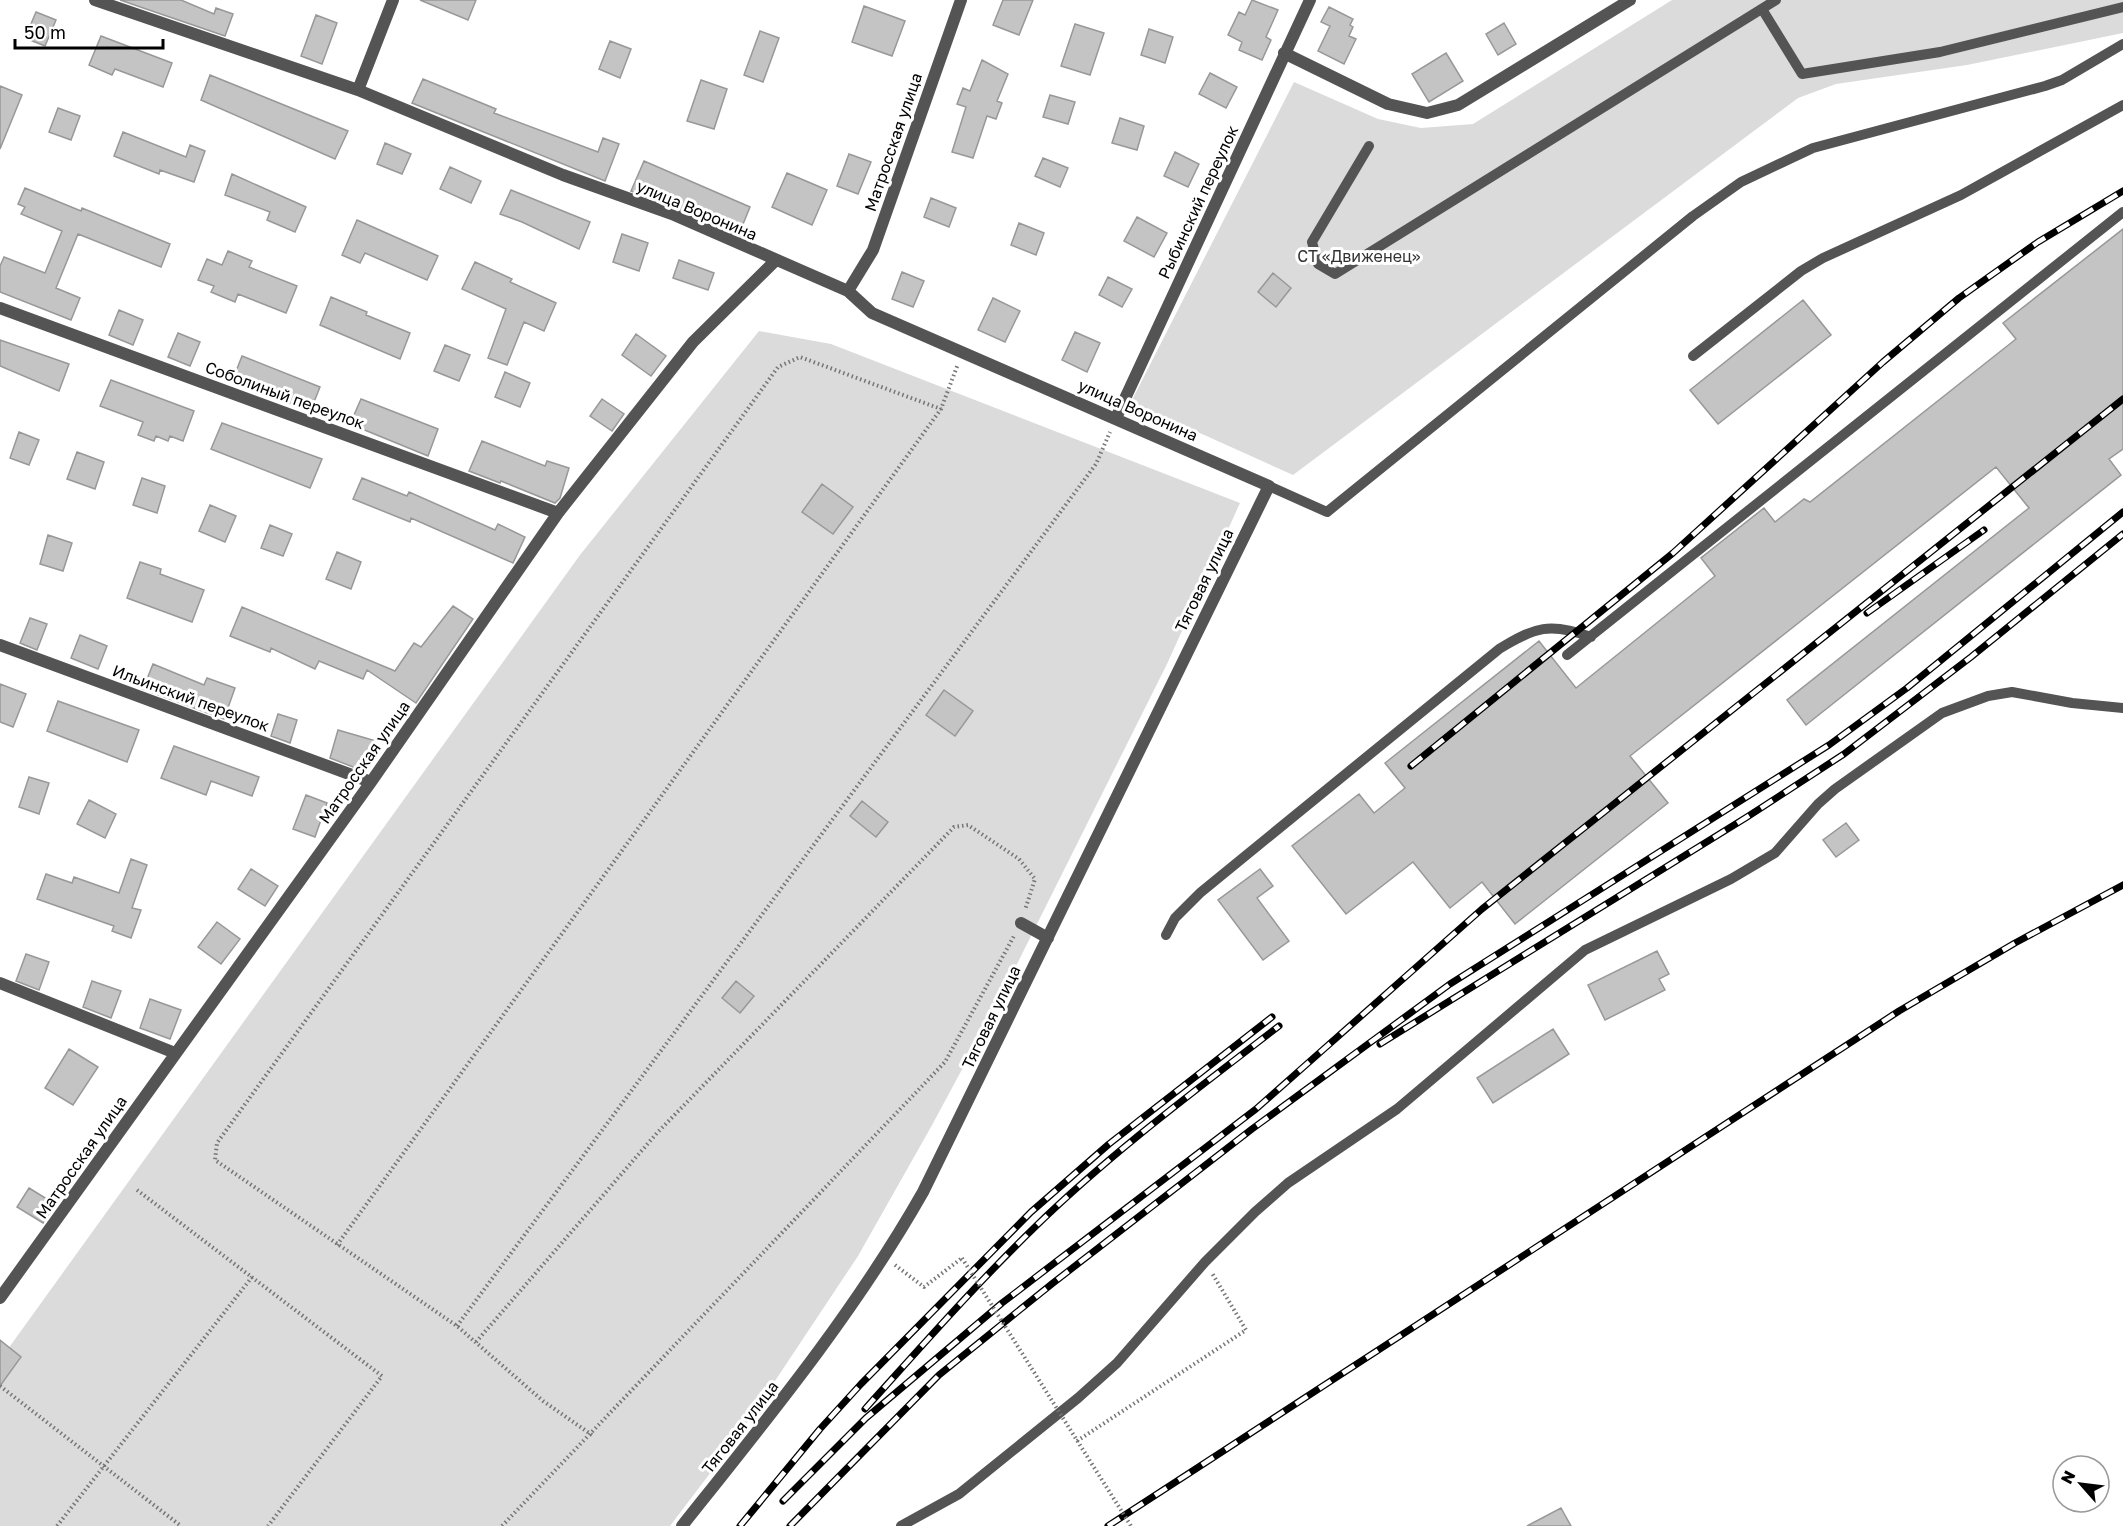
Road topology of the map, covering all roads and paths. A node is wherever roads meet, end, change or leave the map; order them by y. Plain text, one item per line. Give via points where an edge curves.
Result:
1 (95, 0) edge
2 (393, 0) edge
3 (961, 0) edge
4 (1311, 0) edge
5 (1630, 0) edge
6 (1776, 0) edge
7 (2123, 7) edge
8 (1762, 9) junction
9 (2123, 44) edge
10 (1284, 53) junction
11 (358, 90) junction
12 (2123, 105) edge
13 (1369, 146) dead end
14 (2123, 212) edge
15 (775, 261) junction
16 (848, 291) junction
17 (0, 308) edge
18 (962, 352) junction
19 (1693, 356) dead end
20 (941, 409) junction
21 (1116, 418) junction
22 (1269, 486) junction
23 (558, 513) junction
24 (1591, 637) junction
25 (0, 645) edge
26 (1567, 656) dead end
27 (2123, 708) edge
28 (371, 782) junction
29 (1021, 923) junction
30 (1166, 935) dead end
31 (1048, 938) junction
32 (0, 983) edge
33 (175, 1053) junction
34 (137, 1190) dead end
35 (337, 1245) junction
36 (884, 1258) junction
37 (1205, 1262) junction
38 (252, 1277) junction
39 (0, 1298) edge
40 (457, 1326) junction
41 (476, 1342) junction
42 (0, 1386) edge
43 (592, 1435) junction
44 (1077, 1441) junction
45 (102, 1467) junction
46 (57, 1526) edge
47 (181, 1526) edge
48 (268, 1526) edge
49 (502, 1526) edge
50 (682, 1526) edge
51 (901, 1526) edge
52 (1131, 1526) edge

1 - 11 street, улица Воронина
2 - 11 street
3 - 16 street, Матросская улица via 873,250
4 - 10 street, Рыбинский переулок
5 - 10 street via 1458,105 1427,113 1388,104
6 - 8 lane
7 - 8 lane via 1940,52 1802,74
8 - 13 lane via 1335,274 1318,264 1312,242
9 - 22 lane via 2062,80 1813,148 1741,182 1693,216 1327,512
10 - 21 street, Рыбинский переулок
11 - 15 street, улица Воронина via 563,175 672,214
12 - 19 lane via 1961,195 1816,262
14 - 24 lane
15 - 16 street, улица Воронина
15 - 23 street, Матросская улица via 693,342
16 - 18 street, улица Воронина via 872,314
17 - 23 street, Соболиный переулок
18 - 20 path
18 - 21 street, улица Воронина
20 - 35 path
20 - 35 path via 800,357 778,367 217,1143 215,1160
21 - 22 street, улица Воронина
21 - 40 path via 1096,464
22 - 31 street, Тяговая улица
23 - 28 street, Матросская улица
24 - 26 lane
24 - 30 lane via 1559,627 1542,627 1499,649 1201,892 1175,918
25 - 28 street, Ильинский переулок
27 - 37 lane via 2012,692 1988,696 1942,713 1835,789 1775,853 1731,879 1585,950 1397,1109 1288,1183
28 - 33 street, Матросская улица
29 - 31 street
29 - 41 path via 1035,879 1019,859 969,825 954,827 657,1133
29 - 43 path via 945,1062
31 - 36 street, Тяговая улица via 938,1162
32 - 33 street
33 - 39 street, Матросская улица
34 - 38 path
35 - 40 path
36 - 44 path, bridge via 924,1287 962,1258
36 - 50 street, Тяговая улица via 807,1368
37 - 44 path via 1246,1330
37 - 51 lane via 1117,1363 1085,1393 959,1494
38 - 45 path
38 - 48 path via 382,1376
40 - 41 path
41 - 43 path via 543,1401
42 - 45 path
43 - 49 path
44 - 52 path, bridge
45 - 46 path
45 - 47 path

